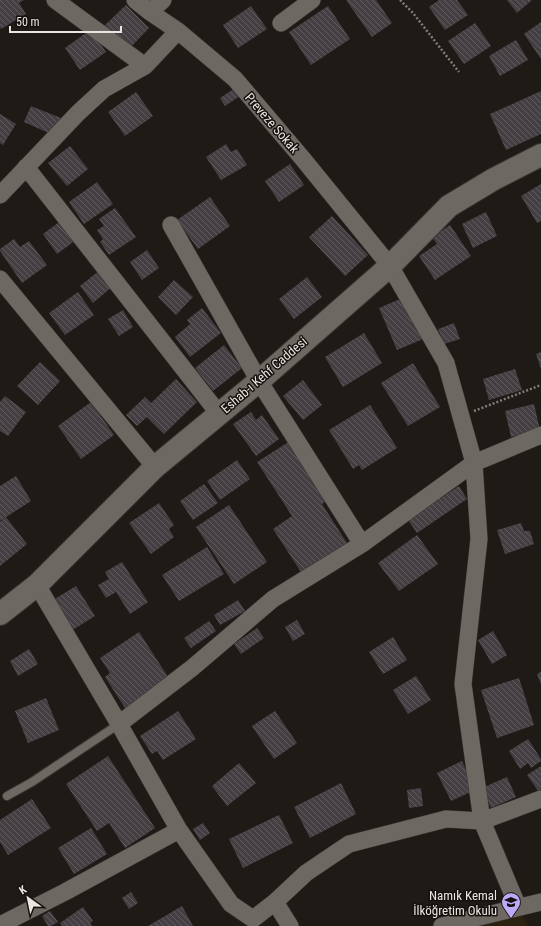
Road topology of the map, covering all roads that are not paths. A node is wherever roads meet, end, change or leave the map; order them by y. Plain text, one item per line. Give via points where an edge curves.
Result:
1 (55, 0) edge
2 (135, 0) edge
3 (163, 0) edge
4 (312, 0) edge
5 (150, 12) junction
6 (281, 23) dead end
7 (178, 31) junction
8 (145, 66) junction
9 (541, 155) edge
10 (26, 167) junction
11 (0, 195) edge
12 (171, 225) dead end
13 (390, 266) junction
14 (0, 279) edge
15 (259, 380) junction
16 (219, 414) junction
17 (541, 435) edge
18 (474, 463) junction
19 (155, 467) junction
20 (362, 544) junction
21 (37, 586) junction
22 (0, 614) edge
23 (119, 724) junction
24 (7, 796) dead end
25 (541, 799) edge
26 (482, 822) junction
27 (179, 830) junction
28 (275, 902) junction
29 (541, 902) edge
30 (518, 907) junction
31 (247, 923) edge
32 (0, 924) edge
33 (290, 926) edge
34 (442, 926) edge

1 - 8 street
2 - 5 street, Preveze Sokak
3 - 5 street
4 - 6 street
5 - 7 street, Preveze Sokak
7 - 8 street
7 - 13 street, Preveze Sokak via 234,79
8 - 10 street via 104,89
9 - 13 street, Eshab-ı Kehf Caddesi via 449,206
10 - 11 street
10 - 16 street
12 - 15 street
13 - 15 street, Eshab-ı Kehf Caddesi
13 - 18 street, Preveze Sokak via 446,363
14 - 19 street
15 - 16 street, Eshab-ı Kehf Caddesi
15 - 20 street
16 - 19 street, Eshab-ı Kehf Caddesi
17 - 18 street
18 - 20 street
18 - 26 street, Preveze Sokak via 479,539 464,684
19 - 21 street, Eshab-ı Kehf Caddesi
20 - 23 street via 273,600 192,668
21 - 22 street, Eshab-ı Kehf Caddesi
21 - 23 street
23 - 24 lane
23 - 27 street
25 - 26 street
26 - 28 street via 446,820 349,844 306,873
26 - 30 street, Preveze Sokak
27 - 31 street
27 - 32 street
28 - 31 street
28 - 33 street
29 - 30 street
30 - 34 street

